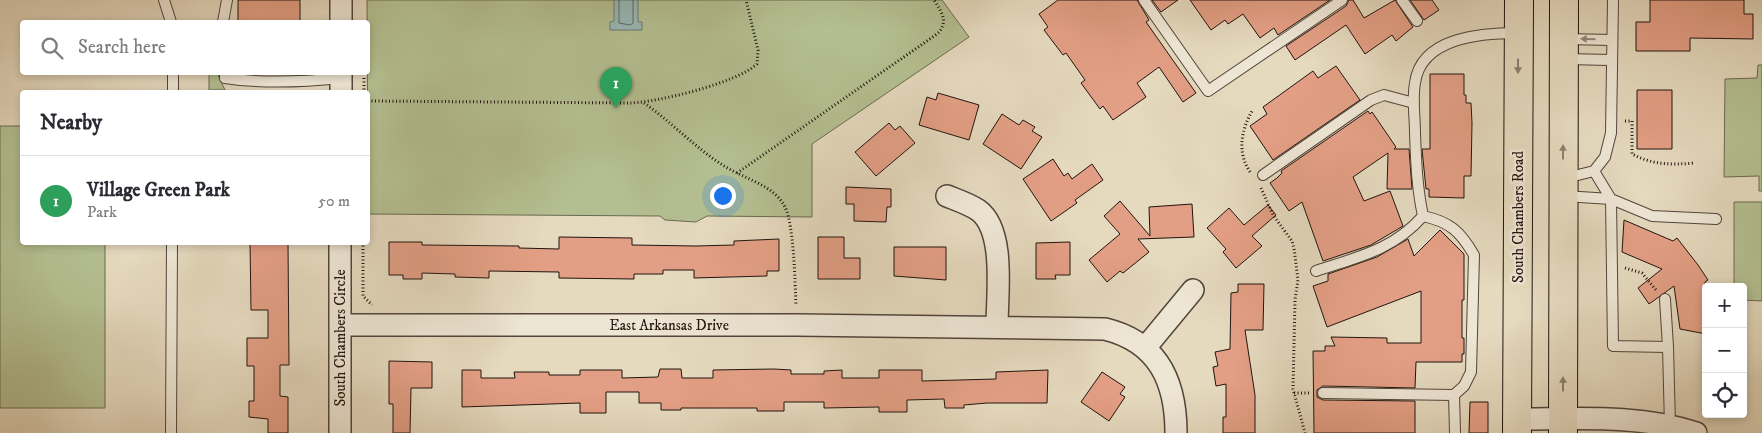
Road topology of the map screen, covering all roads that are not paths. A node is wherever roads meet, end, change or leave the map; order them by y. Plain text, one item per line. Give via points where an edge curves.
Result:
1 (164, 0) edge
2 (227, 0) edge
3 (341, 0) edge
4 (1144, 0) edge
5 (1342, 0) edge
6 (1402, 0) edge
7 (1519, 0) edge
8 (1564, 0) edge
9 (1613, 0) edge
10 (170, 20) edge
11 (223, 20) edge
12 (341, 20) edge
13 (1417, 21) dead end
14 (1518, 33) junction
15 (1612, 40) junction
16 (1564, 49) junction
17 (1611, 60) junction
18 (173, 75) edge
19 (225, 75) edge
20 (341, 81) edge
21 (173, 90) edge
22 (1414, 103) junction
23 (1594, 171) junction
24 (1257, 177) road end
25 (1563, 187) junction
26 (947, 196) dead end
27 (1611, 199) junction
28 (1423, 216) junction
29 (1716, 218) dead end
30 (172, 245) edge
31 (340, 245) edge
32 (1316, 271) dead end
33 (1193, 290) dead end
34 (1665, 299) road end
35 (340, 324) junction
36 (997, 326) junction
37 (1668, 347) junction
38 (1145, 348) junction
39 (1323, 393) dead end
40 (1454, 395) junction
41 (1518, 426) edge
42 (1563, 426) edge
43 (1670, 426) junction
44 (172, 433) edge
45 (340, 433) edge
46 (1176, 433) edge
47 (1455, 433) edge
48 (1696, 433) edge

1 - 10 lane
2 - 11 lane
3 - 12 street
4 - 5 lane via 1208,91
6 - 13 lane
7 - 14 main road, South Chambers Road
8 - 16 main road
9 - 15 lane
14 - 22 lane via 1480,33 1443,46 1426,58 1418,70
14 -> 41 main road, South Chambers Road
15 -> 16 lane
15 - 17 lane
16 - 17 lane
25 -> 16 main road
17 - 23 lane via 1611,132 1605,157
18 - 21 lane
19 - 20 lane via 226,78 246,81
22 - 24 lane via 1384,95 1371,100
22 - 28 lane via 1418,192
23 - 25 lane
23 - 27 lane
25 - 27 lane
42 -> 25 main road
26 - 36 street via 979,211 992,228 997,254
27 - 29 lane via 1652,216
27 - 37 lane via 1613,346
28 - 32 lane via 1395,242
28 - 40 lane via 1442,220 1456,230 1474,255 1471,372 1464,386
30 - 44 lane
31 - 35 street, South Chambers Circle
33 - 38 street
34 - 37 lane
35 - 36 street, East Arkansas Drive
35 - 45 street, South Chambers Circle
36 - 38 street, East Arkansas Drive via 1104,329 1124,334
37 - 43 lane
38 - 46 street, East Arkansas Drive via 1161,366 1172,388
39 - 40 lane
40 - 47 lane
41 - 42 street
42 - 43 street via 1630,420
43 - 48 street

